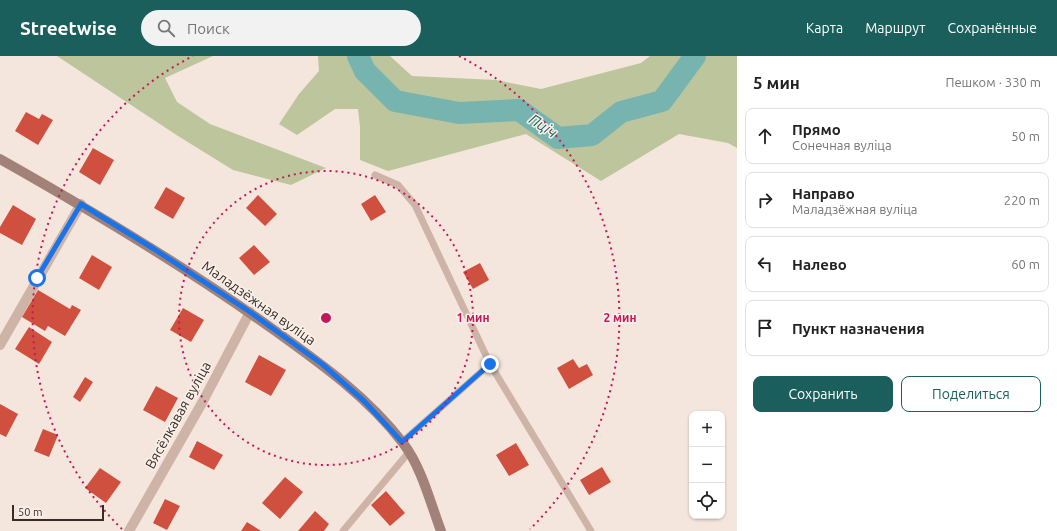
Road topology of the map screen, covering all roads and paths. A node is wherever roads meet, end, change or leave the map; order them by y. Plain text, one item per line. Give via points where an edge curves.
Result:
1 (0, 159) edge
2 (375, 175) dead end
3 (81, 204) junction
4 (250, 312) junction
5 (0, 345) edge
6 (490, 364) junction
7 (402, 442) junction
8 (409, 452) junction
9 (129, 531) edge
10 (343, 531) edge
11 (441, 531) edge
12 (591, 531) edge

1 - 3 street, Маладзёжная вуліца
2 - 6 lane via 398,186 414,205
3 - 4 street, Маладзёжная вуліца
3 - 5 street
4 - 7 street, Маладзёжная вуліца via 322,364 364,401
4 - 9 street, Вясёлкавая вуліца
6 - 7 lane
6 - 12 lane
7 - 8 street, Маладзёжная вуліца
8 - 10 lane
8 - 11 street, Маладзёжная вуліца

